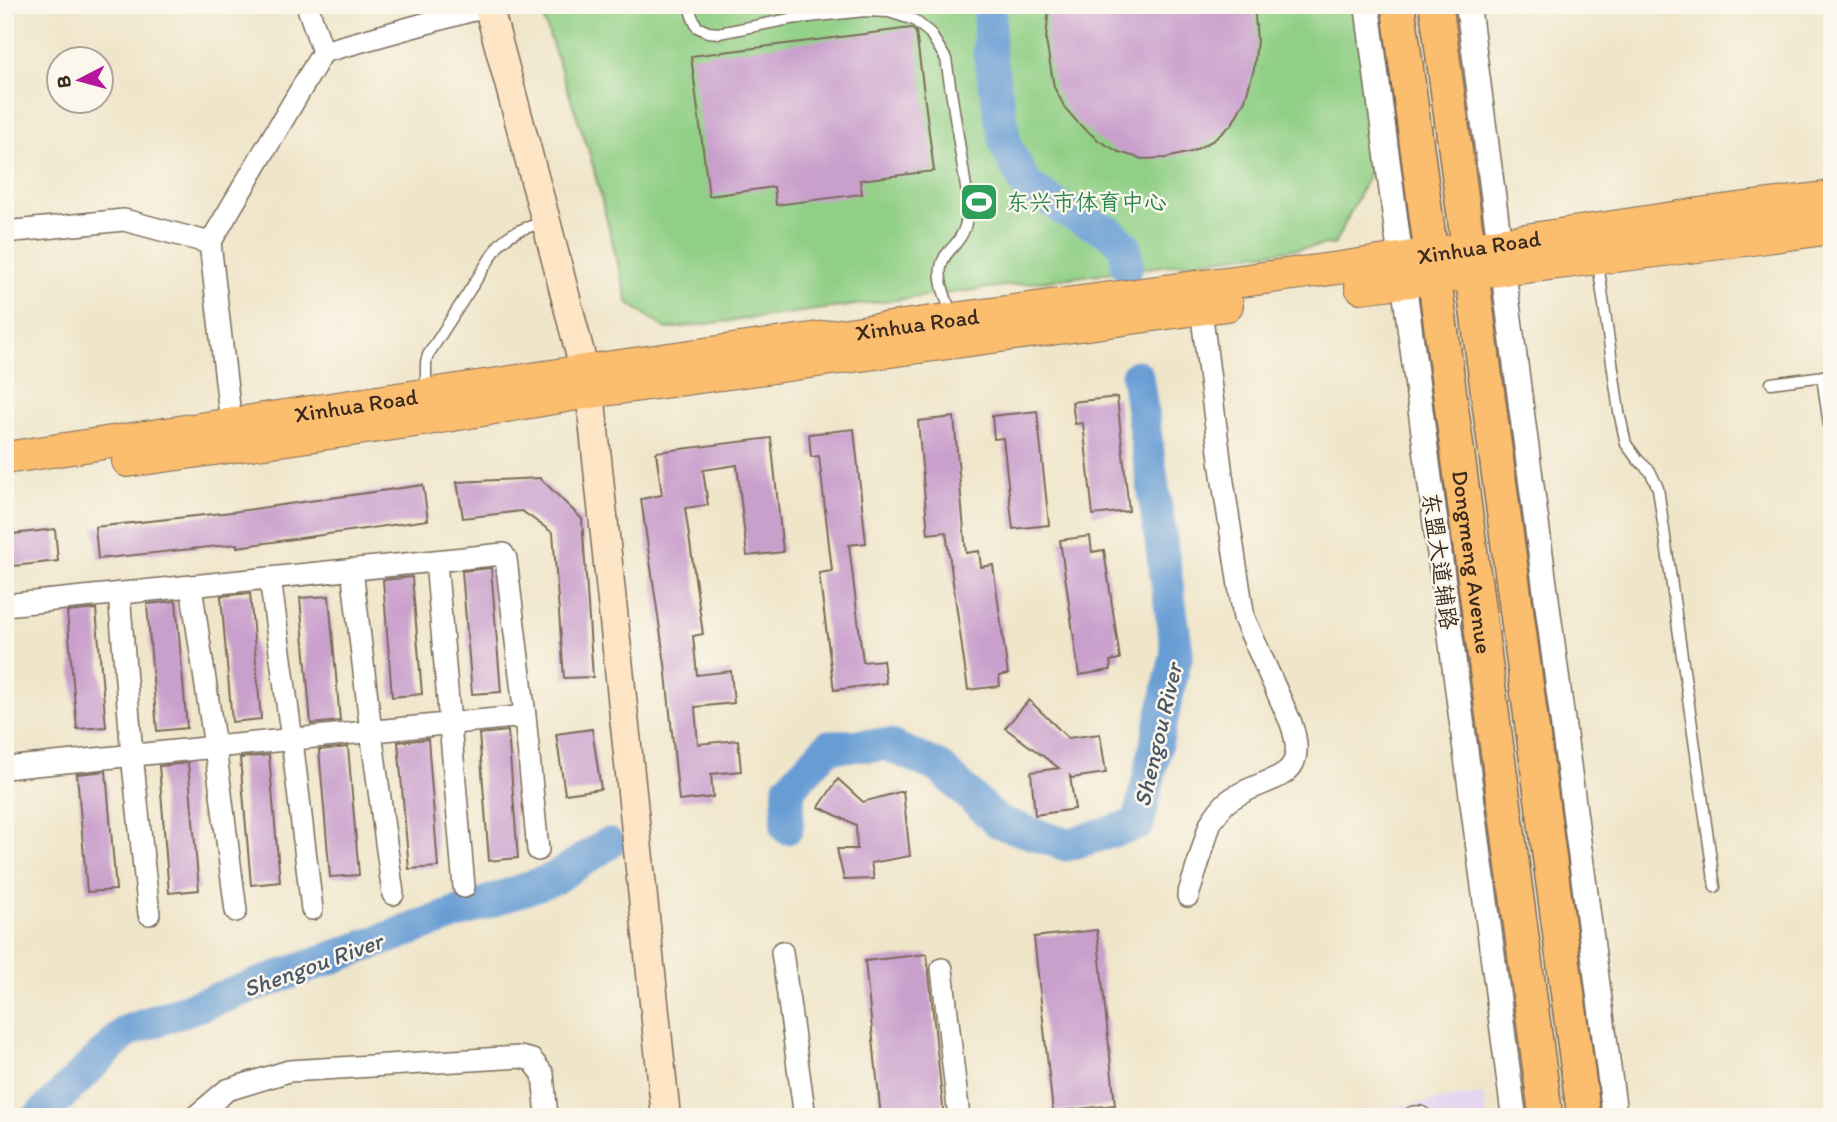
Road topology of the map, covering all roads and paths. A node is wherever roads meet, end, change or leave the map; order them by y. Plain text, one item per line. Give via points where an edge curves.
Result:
1 (307, 5) edge
2 (689, 5) edge
3 (1367, 5) edge
4 (1398, 5) edge
5 (1436, 5) edge
6 (1468, 5) edge
7 (488, 6) edge
8 (323, 52) junction
9 (1832, 197) edge
10 (547, 221) junction
11 (1832, 228) edge
12 (5, 232) edge
13 (210, 243) junction
14 (1598, 258) junction
15 (1486, 259) junction
16 (1417, 268) junction
17 (1201, 309) junction
18 (953, 319) junction
19 (1827, 376) edge
20 (587, 382) junction
21 (1771, 383) dead end
22 (426, 395) junction
23 (231, 424) junction
24 (1832, 447) edge
25 (5, 458) edge
26 (5, 480) edge
27 (436, 561) junction
28 (352, 569) junction
29 (270, 578) junction
30 (191, 586) junction
31 (118, 593) junction
32 (5, 605) edge
33 (525, 716) junction
34 (450, 724) junction
35 (371, 732) junction
36 (292, 740) junction
37 (215, 747) junction
38 (132, 755) junction
39 (5, 768) edge
40 (538, 850) dead end
41 (464, 887) dead end
42 (1715, 887) dead end
43 (393, 894) dead end
44 (1188, 896) dead end
45 (312, 909) dead end
46 (236, 911) dead end
47 (149, 914) dead end
48 (782, 952) dead end
49 (942, 969) dead end
50 (195, 1117) edge
51 (547, 1117) edge
52 (666, 1117) edge
53 (805, 1117) edge
54 (959, 1117) edge
55 (1414, 1117) edge
56 (1420, 1117) edge
57 (1514, 1117) edge
58 (1546, 1117) edge
59 (1584, 1117) edge
60 (1615, 1117) edge

1 - 8 street
2 - 18 lane via 697,27 708,32 790,19 888,12 914,20 929,33 946,59 969,207 959,240 941,267
3 - 16 street, 东盟大道辅路
4 - 16 highway, Dongmeng Avenue
5 - 15 highway, Dongmeng Avenue
6 - 15 street
7 - 8 street
7 - 10 main road
8 - 13 street
9 - 15 main road, Xinhua Road via 1706,213
10 - 20 main road
10 - 22 lane via 516,231 498,246 428,355
11 - 14 main road, Xinhua Road
12 - 13 street via 124,220
13 - 23 street
14 - 15 main road, Xinhua Road
14 - 42 lane via 1626,444 1650,471 1658,488
15 - 16 main road, Xinhua Road
15 - 59 highway, Dongmeng Avenue
15 - 60 street
16 - 17 main road, Xinhua Road
16 - 18 main road, Xinhua Road
16 - 57 street, 东盟大道辅路
16 - 58 highway, Dongmeng Avenue
17 - 20 main road, Xinhua Road
17 - 44 street via 1244,618 1291,723 1297,752 1292,767 1283,775 1227,802 1211,822
18 - 20 main road, Xinhua Road
19 - 21 lane
19 - 24 lane
20 - 22 main road, Xinhua Road
20 - 26 main road, Xinhua Road via 423,420
20 - 52 main road
22 - 23 main road, Xinhua Road
23 - 25 main road, Xinhua Road
27 - 28 street
27 - 33 street via 503,554 506,559
27 - 34 street
28 - 29 street
28 - 35 street
29 - 30 street
29 - 36 street
30 - 31 street
30 - 37 street
31 - 32 street
31 - 38 street
33 - 34 street
33 - 40 street
34 - 35 street
34 - 41 street
35 - 36 street
35 - 43 street
36 - 37 street
36 - 45 street
37 - 38 street
37 - 46 street
38 - 39 street
38 - 47 street
48 - 53 street
49 - 54 street
50 - 51 street via 227,1090 289,1071 520,1056 533,1060 543,1074
55 - 56 street

